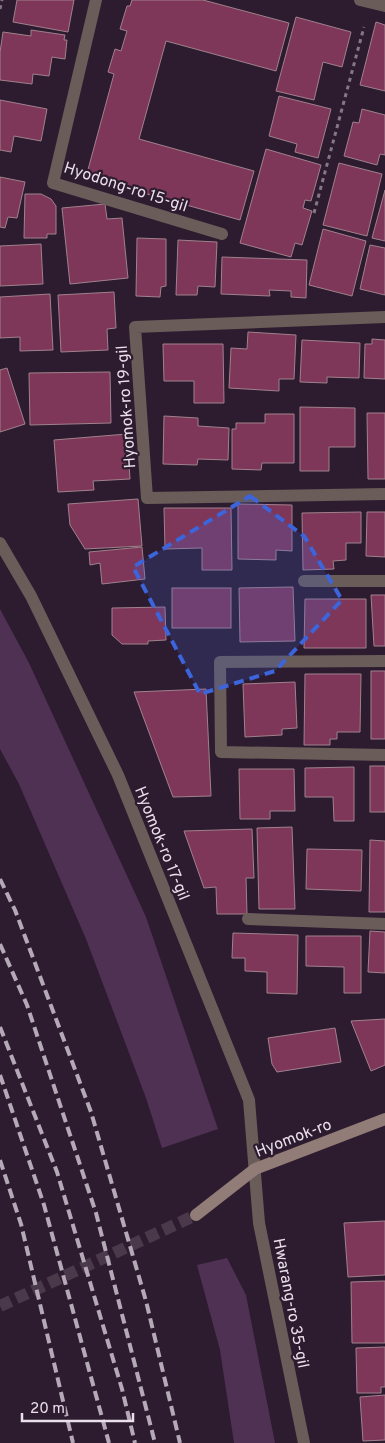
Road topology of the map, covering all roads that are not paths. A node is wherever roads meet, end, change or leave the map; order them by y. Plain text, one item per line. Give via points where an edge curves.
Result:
1 (96, 0) edge
2 (366, 1) edge
3 (385, 6) edge
4 (222, 234) dead end
5 (385, 317) edge
6 (385, 494) edge
7 (0, 543) edge
8 (304, 581) dead end
9 (385, 581) edge
10 (385, 660) edge
11 (385, 755) edge
12 (248, 919) dead end
13 (385, 924) edge
14 (385, 1119) edge
15 (255, 1169) junction
16 (196, 1215) tunnel mouth
17 (304, 1443) edge

1 - 4 street, Hyodong-ro 15-gil via 53,183
2 - 3 street
5 - 6 street, Hyomok-ro 19-gil via 135,327 147,498
7 - 15 street, Hyomok-ro 17-gil via 32,596 118,774 249,1100
8 - 9 street
10 - 11 street via 220,662 221,752
12 - 13 street
14 - 15 street, Hyomok-ro
15 - 16 street, Hyomok-ro
15 - 17 street, Hwarang-ro 35-gil via 260,1223

